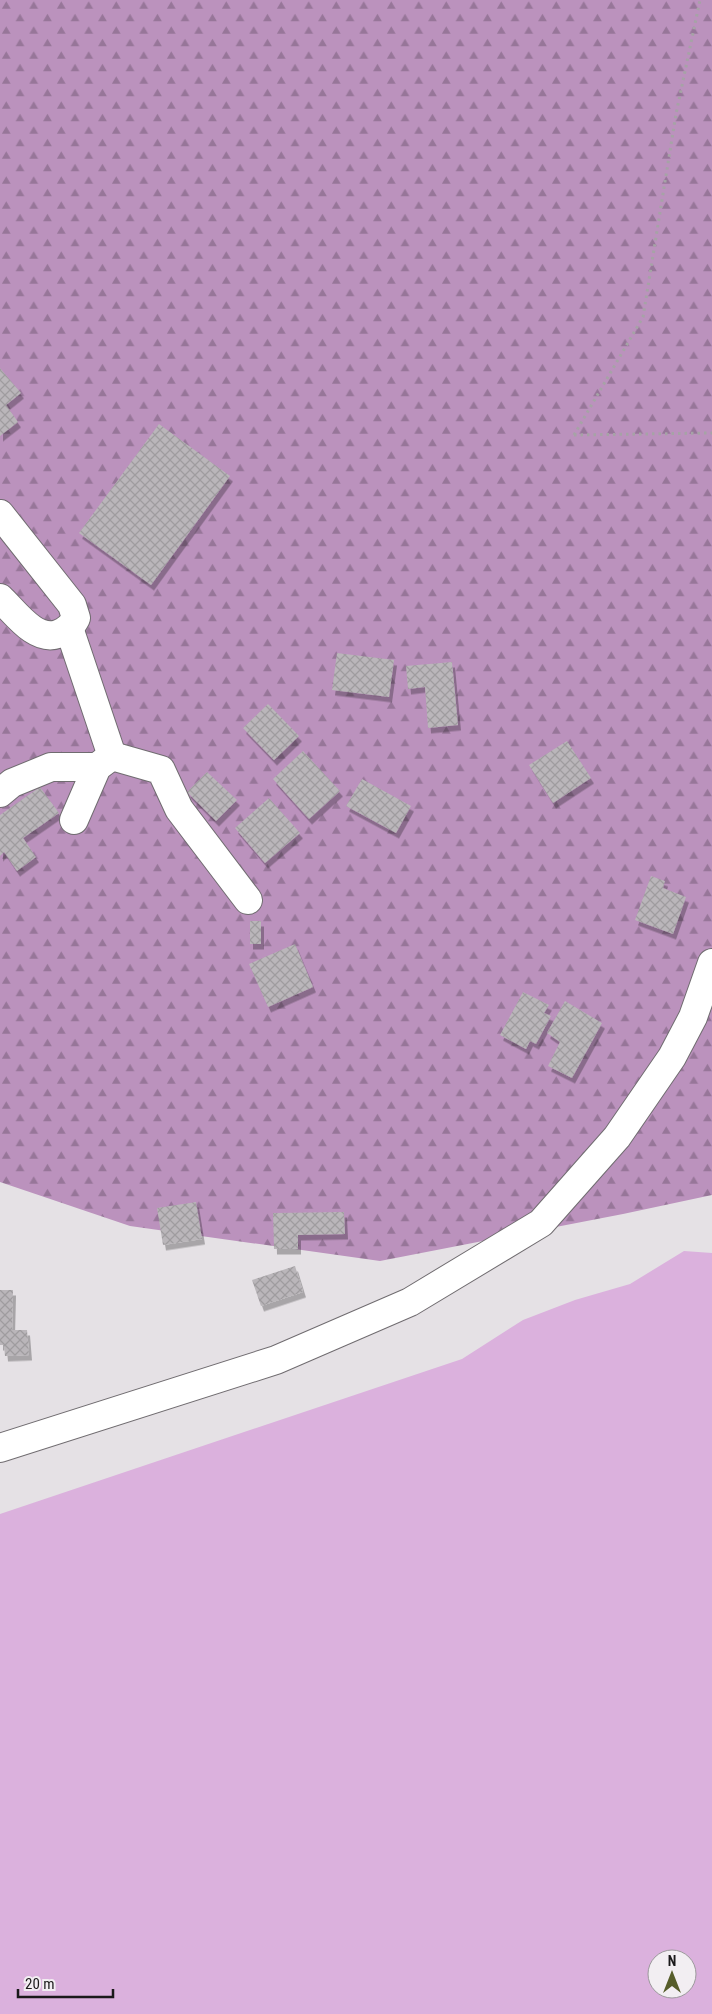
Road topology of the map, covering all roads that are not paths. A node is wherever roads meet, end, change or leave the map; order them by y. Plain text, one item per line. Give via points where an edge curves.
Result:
1 (0, 514) edge
2 (0, 598) edge
3 (69, 628) junction
4 (104, 762) junction
5 (0, 793) edge
6 (74, 820) dead end
7 (248, 900) dead end
8 (712, 963) edge
9 (0, 1448) edge

1 - 3 street via 72,605 76,618
2 - 3 street via 36,631 52,636
3 - 4 street
4 - 5 street via 51,768 12,783
4 - 6 street
4 - 7 street via 161,770 180,809
8 - 9 street via 693,1017 672,1057 617,1138 541,1223 410,1302 276,1360

